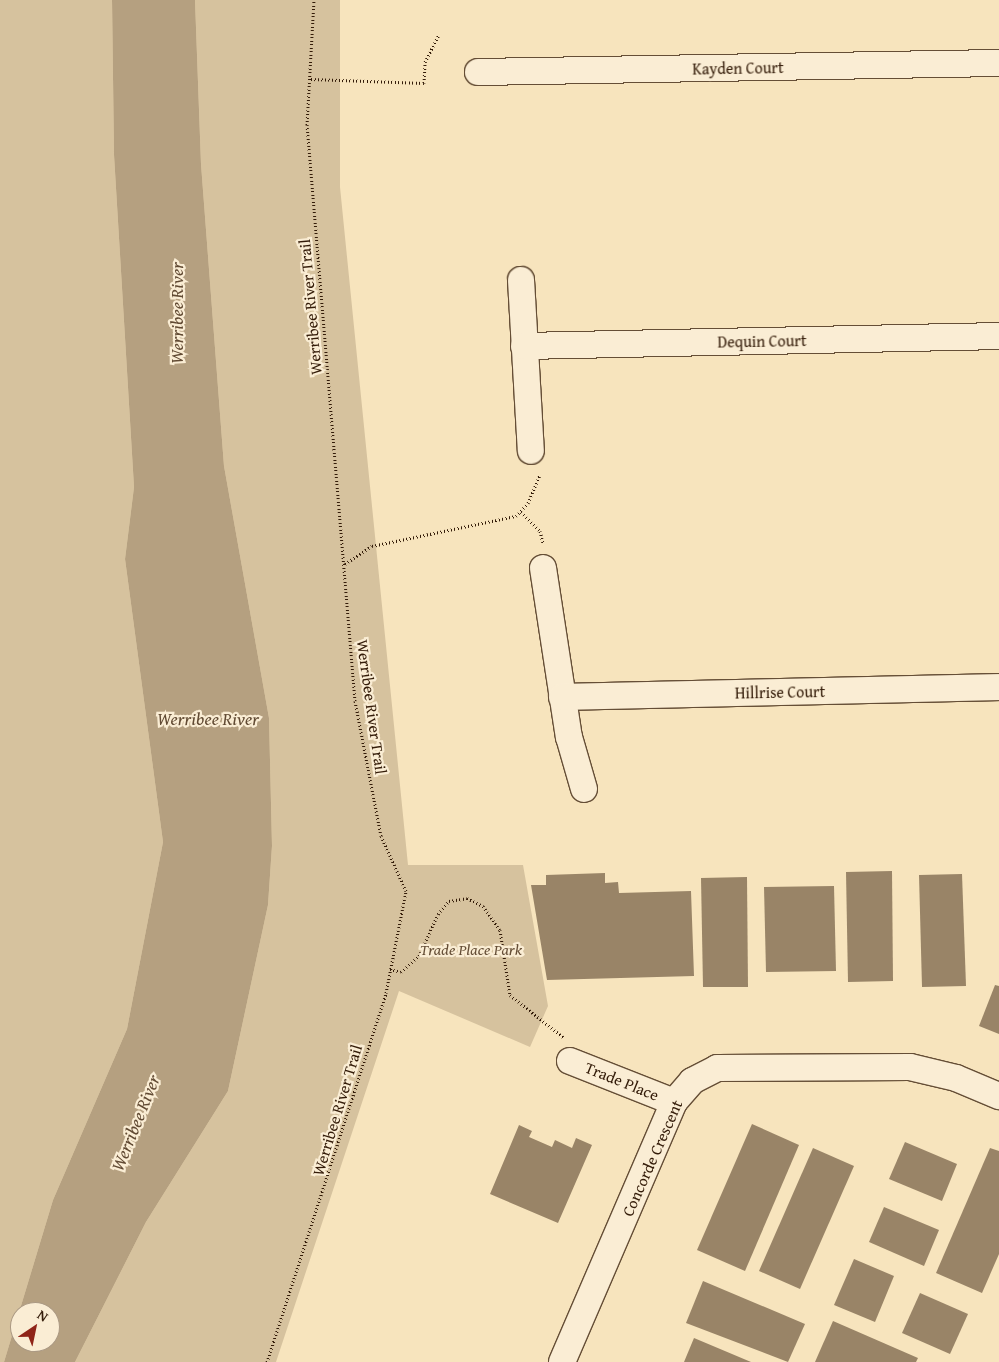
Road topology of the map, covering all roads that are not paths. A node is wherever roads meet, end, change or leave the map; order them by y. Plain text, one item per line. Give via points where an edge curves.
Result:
1 (999, 64) edge
2 (478, 72) dead end
3 (521, 280) dead end
4 (999, 336) edge
5 (524, 346) junction
6 (536, 460) road end
7 (543, 568) road end
8 (999, 687) edge
9 (562, 697) junction
10 (584, 789) dead end
11 (570, 1061) road end
12 (999, 1096) edge
13 (674, 1102) junction
14 (562, 1362) edge

1 - 2 street, Kayden Court
3 - 5 street
4 - 5 street, Dequin Court
5 - 6 street
7 - 9 street
8 - 9 street, Hillrise Court
9 - 10 street
11 - 13 street, Trade Place
12 - 13 street, Concorde Crescent via 956,1078 910,1067 717,1068 692,1081
13 - 14 street, Concorde Crescent

